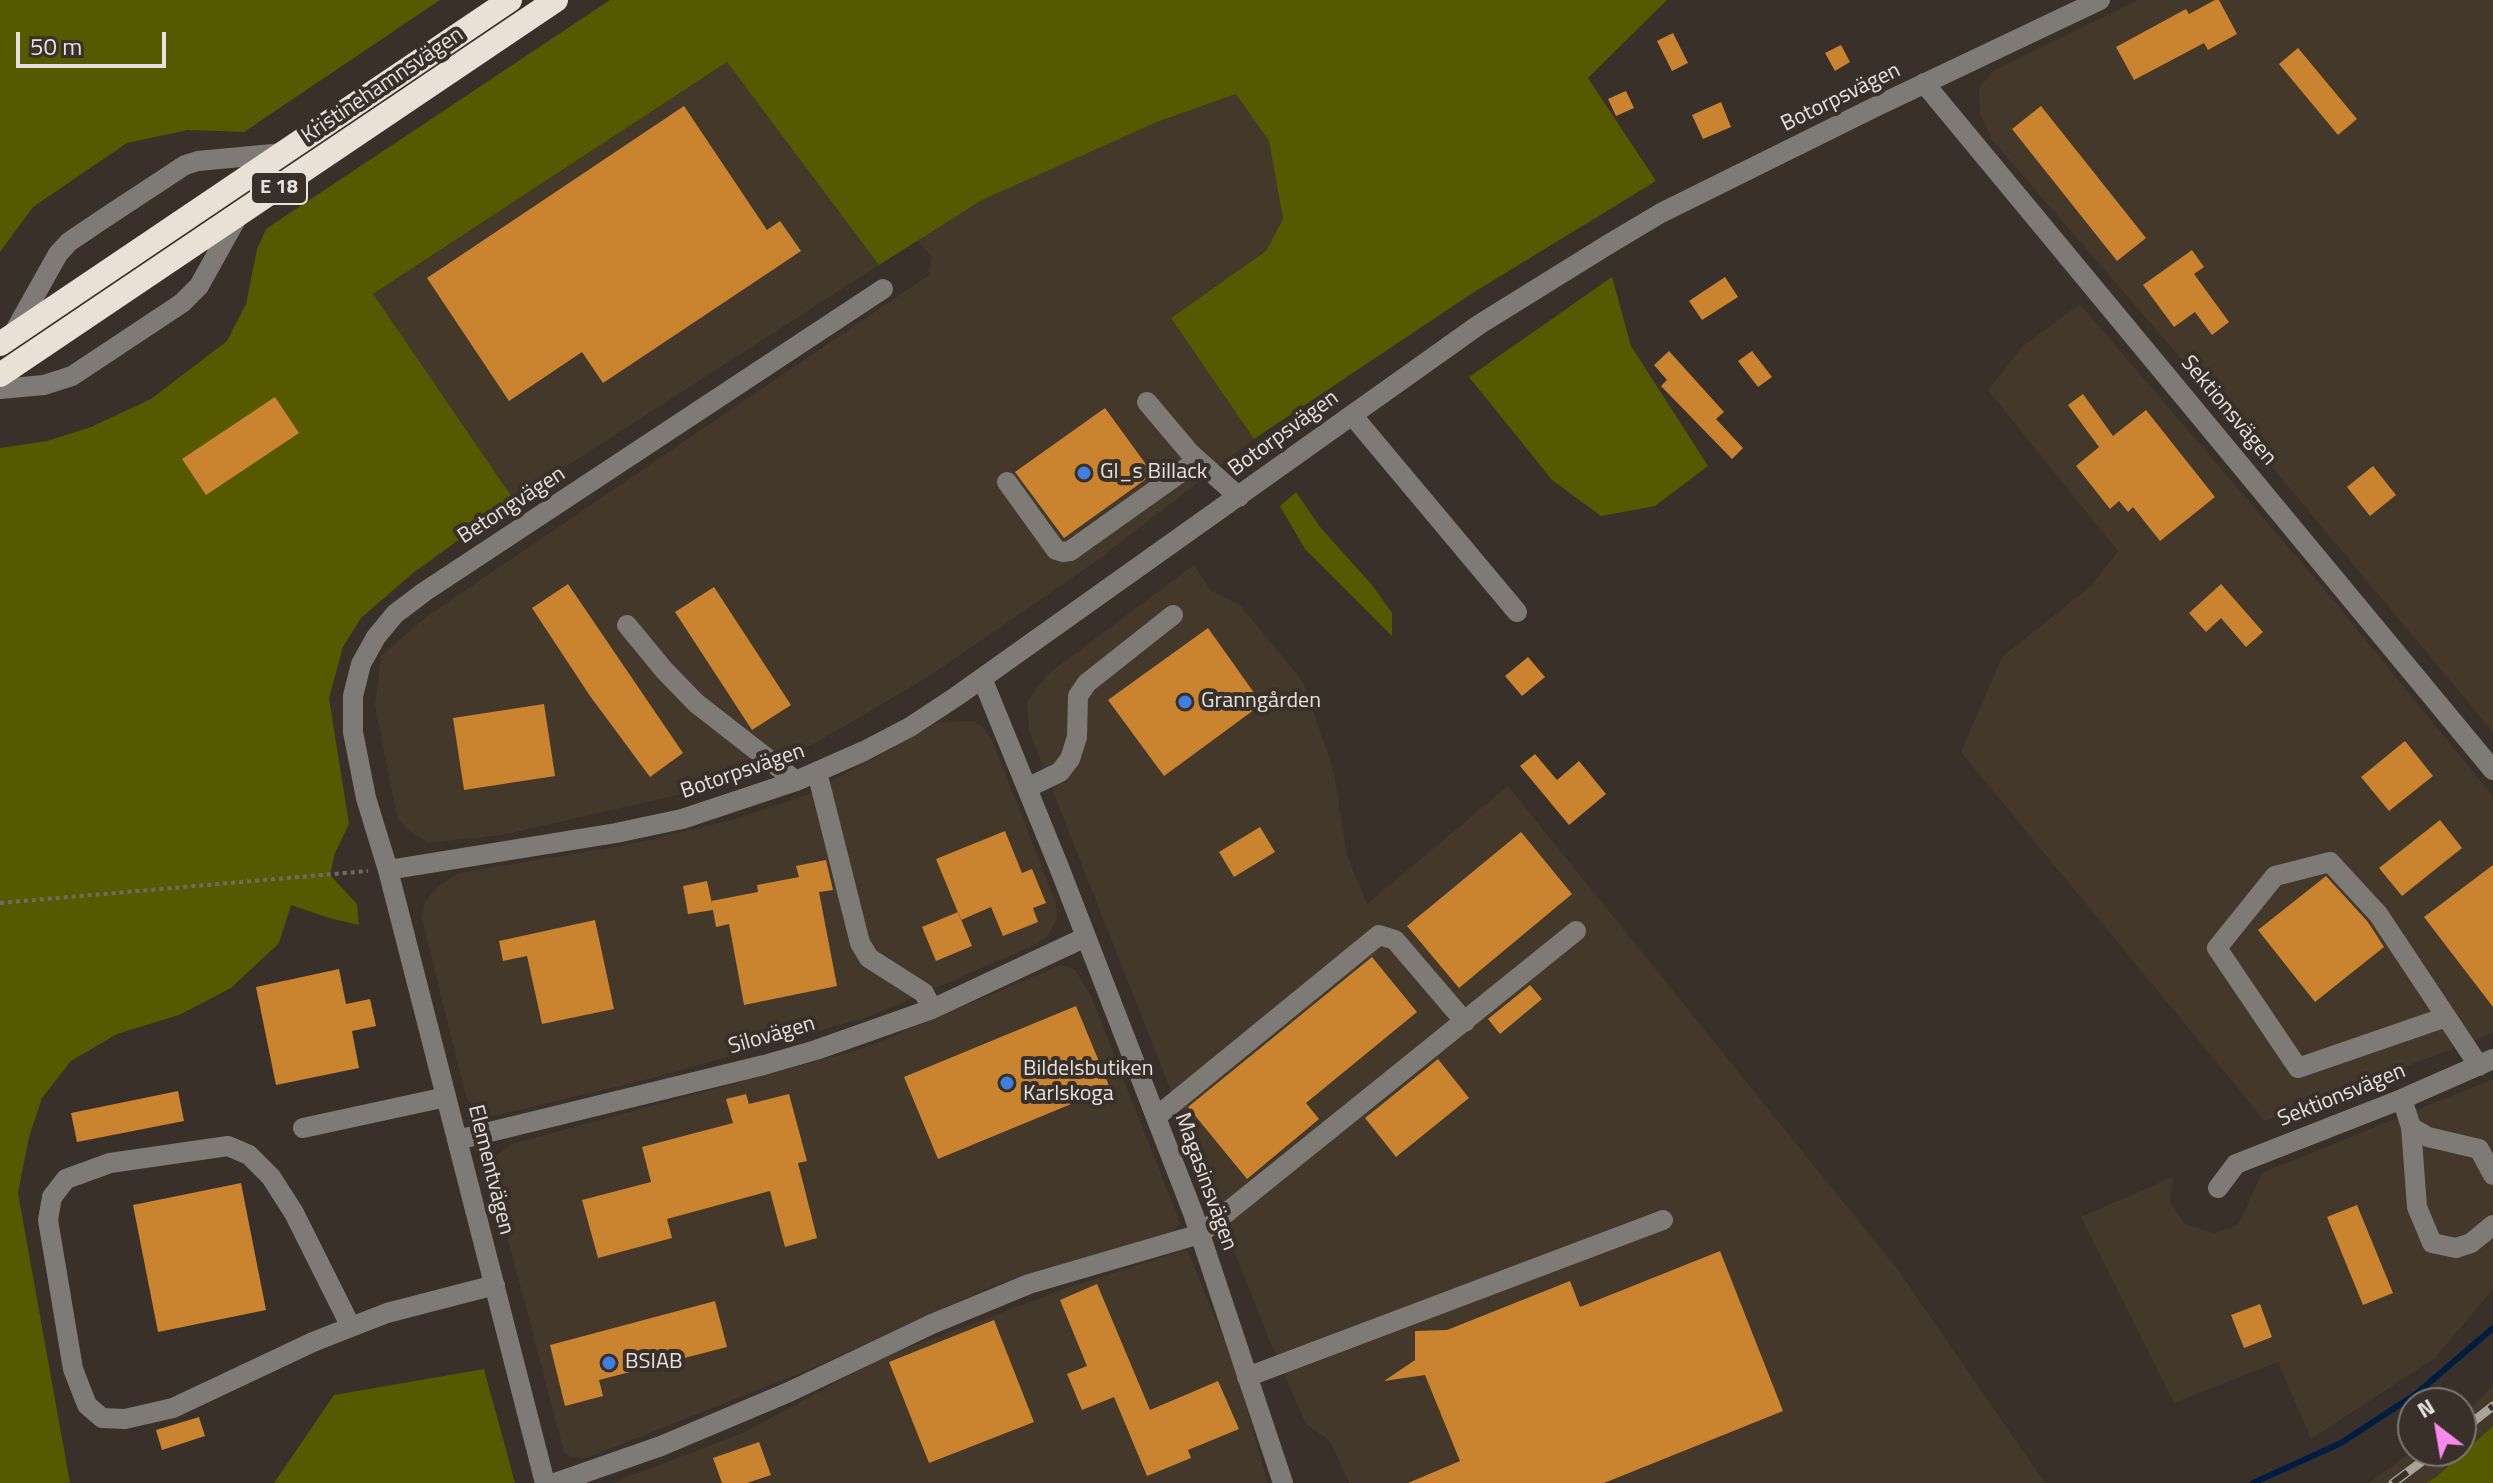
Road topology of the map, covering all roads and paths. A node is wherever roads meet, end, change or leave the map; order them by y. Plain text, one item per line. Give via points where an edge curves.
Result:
1 (510, 0) edge
2 (556, 0) edge
3 (2100, 0) edge
4 (1924, 83) junction
5 (283, 153) junction
6 (238, 216) junction
7 (883, 289) dead end
8 (6, 340) edge
9 (0, 375) edge
10 (0, 389) edge
11 (1147, 402) dead end
12 (1352, 415) junction
13 (1198, 460) junction
14 (1007, 482) dead end
15 (1239, 497) junction
16 (1517, 612) dead end
17 (1173, 615) dead end
18 (627, 625) dead end
19 (982, 678) junction
20 (2493, 770) edge
21 (817, 772) junction
22 (796, 781) junction
23 (1027, 788) junction
24 (388, 870) junction
25 (0, 903) edge
26 (1576, 931) dead end
27 (1086, 937) junction
28 (932, 1009) junction
29 (2446, 1017) junction
30 (1465, 1022) junction
31 (2486, 1062) edge
32 (446, 1097) junction
33 (2402, 1099) junction
34 (1156, 1117) junction
35 (2411, 1127) junction
36 (303, 1128) dead end
37 (457, 1140) junction
38 (2493, 1175) edge
39 (2218, 1188) dead end
40 (1663, 1220) dead end
41 (2493, 1225) edge
42 (1200, 1234) junction
43 (495, 1285) junction
44 (351, 1327) junction
45 (1247, 1377) junction
46 (545, 1483) edge
47 (555, 1483) edge
48 (1283, 1483) edge

1 - 5 highway, Kristinehamnsvägen / E 18
2 - 6 highway, Kristinehamnsvägen / E 18
3 - 4 street, Botorpsvägen
4 - 12 street, Botorpsvägen via 1661,213 1480,324
4 - 20 street, Sektionsvägen
5 - 8 highway, Kristinehamnsvägen / E 18
5 - 8 street, E 18 via 185,165 100,221 58,254
6 - 9 highway, Kristinehamnsvägen / E 18
6 - 10 street, E 18 via 199,286 182,303 72,376
7 - 24 street, Betongvägen via 395,614 361,664 353,696 353,732 366,798
11 - 13 street
12 - 15 street, Botorpsvägen
12 - 16 street
13 - 14 street via 1063,552 1056,550
13 - 15 street
15 - 19 street, Botorpsvägen
17 - 23 street via 1087,683 1078,696 1077,737 1070,759 1060,772
18 - 22 street via 696,703
19 - 21 street, Botorpsvägen via 910,727
19 - 23 street, Magasinsvägen
21 - 22 street, Botorpsvägen
21 - 28 street via 860,943 869,958 924,993
22 - 24 street, Botorpsvägen via 682,819
23 - 27 street, Magasinsvägen
24 - 25 path
24 - 32 street, Elementvägen
26 - 30 street
27 - 28 street, Silovägen
27 - 34 street, Magasinsvägen
28 - 37 street, Silovägen via 764,1065
29 - 29 street via 2378,914 2330,862 2275,876 2217,948 2298,1068
29 - 31 street
30 - 34 street via 1395,940 1379,935
30 - 42 street
31 - 33 street, Sektionsvägen
32 - 36 street
32 - 37 street, Elementvägen
33 - 35 street
33 - 39 street, Sektionsvägen via 2236,1164
34 - 42 street, Magasinsvägen
35 - 38 street via 2428,1137 2479,1149
35 - 41 street via 2417,1207 2432,1243 2456,1248
37 - 43 street, Elementvägen
40 - 45 street
42 - 45 street, Magasinsvägen
42 - 47 street via 1029,1284 661,1446
43 - 44 street
43 - 46 street, Elementvägen
44 - 44 street via 173,1408 125,1419 102,1418 87,1405 73,1369 48,1220 52,1197 66,1179 110,1163 228,1146 249,1155 294,1213
45 - 48 street, Magasinsvägen

